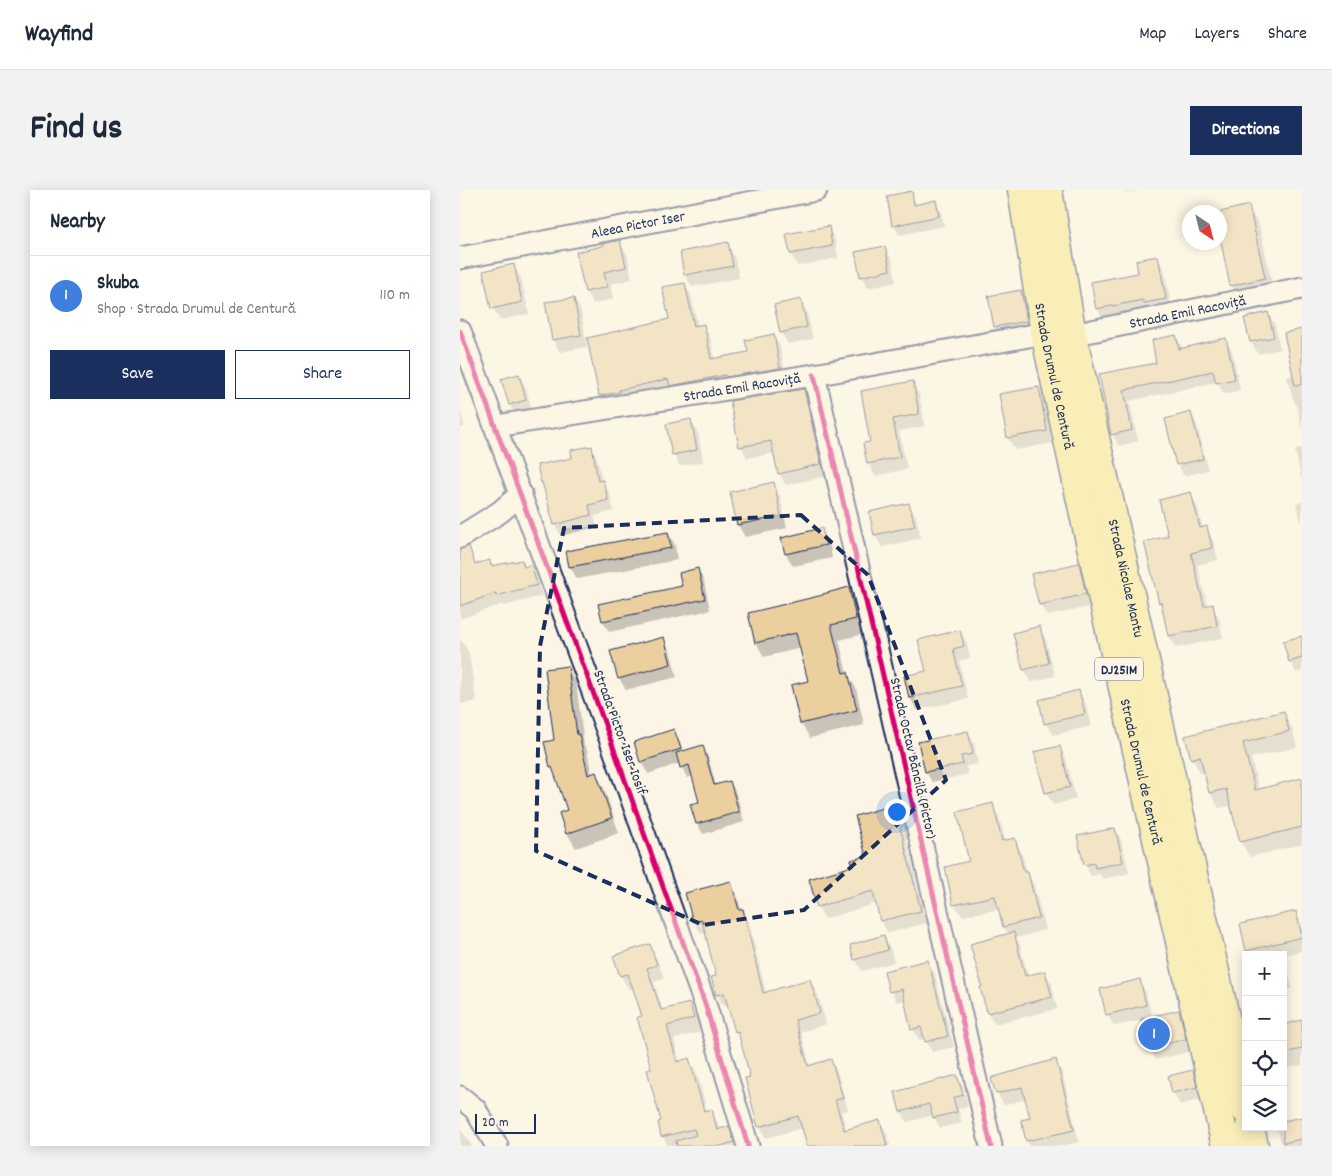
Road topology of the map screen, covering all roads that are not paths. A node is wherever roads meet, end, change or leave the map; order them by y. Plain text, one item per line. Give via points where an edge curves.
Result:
1 (816, 190) edge
2 (1022, 190) edge
3 (1048, 190) edge
4 (460, 258) edge
5 (1302, 288) edge
6 (460, 330) edge
7 (1059, 334) junction
8 (814, 375) junction
9 (497, 426) junction
10 (521, 494) junction
11 (460, 537) edge
12 (1242, 1093) edge
13 (460, 1097) edge
14 (1251, 1131) edge
15 (498, 1146) edge
16 (748, 1146) edge
17 (991, 1146) edge
18 (1226, 1146) edge
19 (1254, 1146) edge

1 - 4 street, Aleea Pictor Iser
2 - 7 highway, Strada Drumul de Centură / DJ251M
3 - 7 highway, Strada Nicolae Mantu / DJ251M
5 - 7 street, Strada Emil Racoviță
6 - 9 street, Strada Pictor Iser Iosif
7 - 8 street, Strada Emil Racoviță
7 - 12 highway, Strada Nicolae Mantu / DJ251M
7 - 18 highway, Strada Drumul de Centură / DJ251M via 1085,519
8 - 9 street, Strada Emil Racoviță
8 - 17 street, Strada Octav Băncilă (Pictor)
9 - 10 street, Strada Pictor Iser Iosif
10 - 11 street via 500,512
10 - 16 street, Strada Pictor Iser Iosif via 705,1004
13 - 15 street via 475,1109
14 - 19 highway

